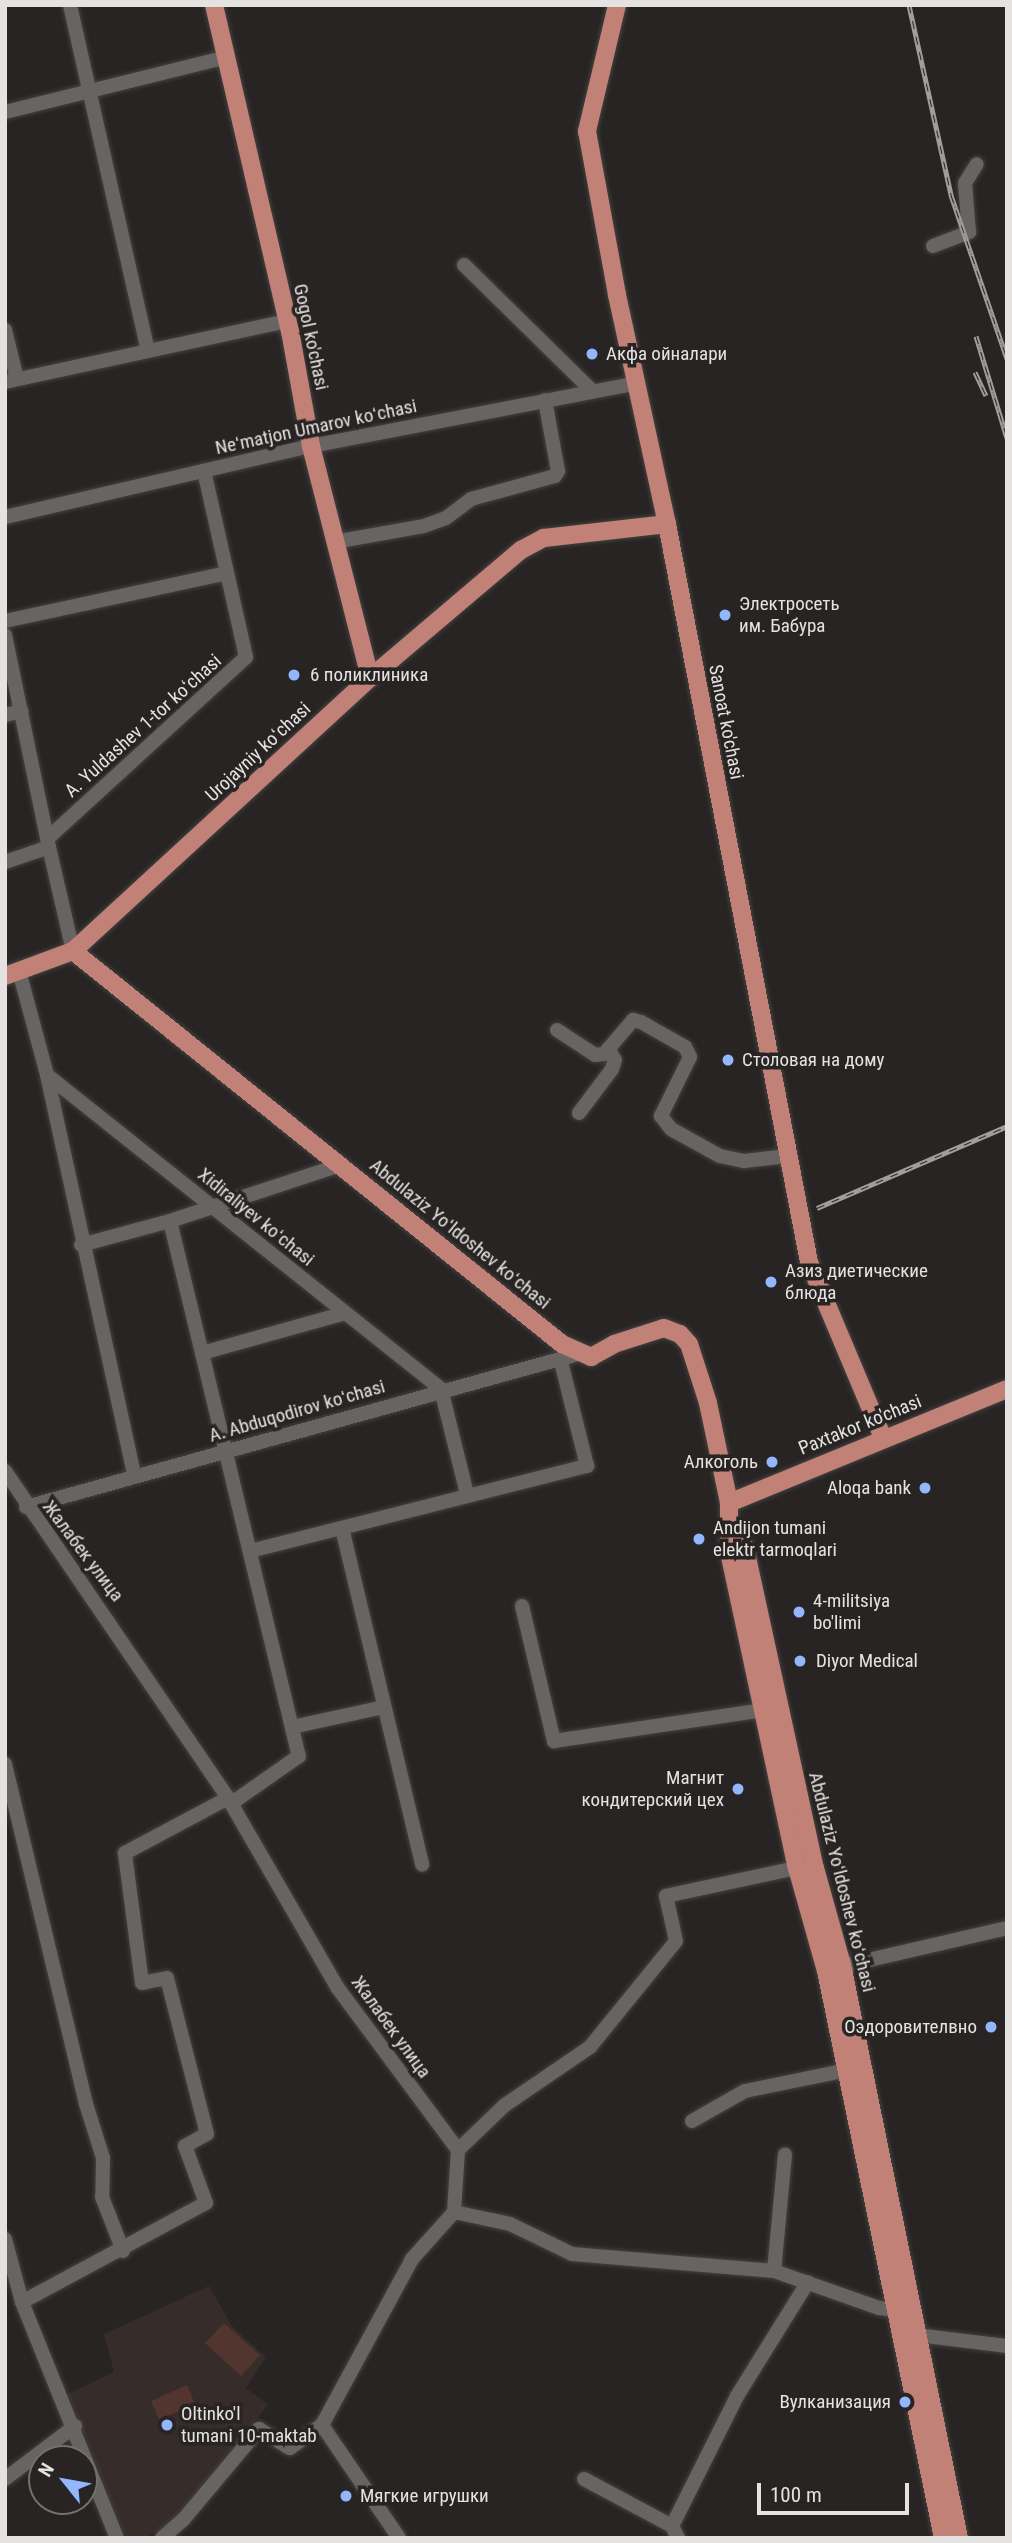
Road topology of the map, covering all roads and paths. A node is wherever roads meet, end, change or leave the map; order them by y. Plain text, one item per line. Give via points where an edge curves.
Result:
1 (70, 5) edge
2 (214, 5) edge
3 (617, 5) edge
4 (227, 57) junction
5 (88, 94) junction
6 (5, 112) edge
7 (977, 164) dead end
8 (933, 246) dead end
9 (464, 265) dead end
10 (287, 321) junction
11 (5, 330) edge
12 (147, 348) junction
13 (11, 380) edge
14 (637, 383) junction
15 (592, 391) junction
16 (545, 400) junction
17 (311, 446) junction
18 (204, 471) junction
19 (5, 517) edge
20 (667, 524) junction
21 (334, 542) junction
22 (227, 573) junction
23 (5, 621) edge
24 (5, 635) edge
25 (370, 678) junction
26 (22, 711) junction
27 (5, 715) edge
28 (49, 842) junction
29 (5, 862) edge
30 (73, 951) junction
31 (12, 973) edge
32 (557, 1030) dead end
33 (608, 1049) junction
34 (47, 1075) junction
35 (579, 1113) dead end
36 (788, 1156) junction
37 (340, 1164) junction
38 (213, 1208) junction
39 (170, 1222) junction
40 (81, 1245) junction
41 (345, 1313) junction
42 (202, 1353) junction
43 (578, 1354) junction
44 (561, 1362) junction
45 (441, 1389) junction
46 (1007, 1389) edge
47 (883, 1438) junction
48 (226, 1453) junction
49 (5, 1471) edge
50 (134, 1475) junction
51 (467, 1494) junction
52 (729, 1503) junction
53 (26, 1507) junction
54 (732, 1527) junction
55 (342, 1528) junction
56 (250, 1551) junction
57 (522, 1606) dead end
58 (384, 1707) junction
59 (764, 1710) junction
60 (292, 1727) junction
61 (778, 1737) junction
62 (5, 1764) edge
63 (230, 1800) junction
64 (422, 1866) dead end
65 (797, 1868) junction
66 (1007, 1927) edge
67 (834, 1968) junction
68 (848, 2070) junction
69 (692, 2121) dead end
70 (458, 2150) junction
71 (785, 2155) dead end
72 (454, 2212) junction
73 (5, 2239) edge
74 (123, 2251) junction
75 (774, 2271) junction
76 (808, 2281) junction
77 (22, 2302) junction
78 (907, 2312) junction
79 (911, 2334) junction
80 (1007, 2346) edge
81 (321, 2425) junction
82 (75, 2426) junction
83 (5, 2479) edge
84 (584, 2479) dead end
85 (675, 2532) edge
86 (117, 2538) edge
87 (162, 2538) edge
88 (399, 2538) edge
89 (943, 2538) edge
90 (960, 2538) edge

1 - 5 street
2 - 4 main road, Gogol ko'chasi
3 - 14 main road, Sanoat ko'chasi via 587,131
4 - 5 street
4 - 10 main road, Gogol ko'chasi
5 - 6 street
5 - 12 street
7 - 8 street via 965,183 969,232
9 - 15 street
10 - 12 street
10 - 17 main road, Gogol ko'chasi
11 - 13 street
12 - 13 street
14 - 15 street, Neʻmatjon Umarov koʻchasi
14 - 20 main road, Sanoat ko'chasi
15 - 16 street, Neʻmatjon Umarov koʻchasi
16 - 17 street, Neʻmatjon Umarov koʻchasi
16 - 21 street via 558,471 555,476 471,499 446,518 424,526
17 - 18 street, Neʻmatjon Umarov koʻchasi
17 - 21 main road, Gogol ko'chasi
18 - 19 street, Neʻmatjon Umarov koʻchasi
18 - 22 street, A. Yuldashev 1-tor koʻchasi
20 - 25 main road, Urоjayniy koʻchasi via 544,538 521,550
20 - 36 main road, Sanoat ko'chasi
21 - 25 main road, Gogol ko'chasi
22 - 23 street
22 - 28 street, A. Yuldashev 1-tor koʻchasi via 245,658
24 - 26 street
25 - 30 main road, Urоjayniy koʻchasi
26 - 27 street
26 - 28 street
28 - 29 street
28 - 30 street
30 - 31 main road
30 - 37 main road, Abdulaziz Yoʻldoshev koʻchasi
31 - 34 street
32 - 33 street via 595,1055
33 - 35 street via 615,1060 612,1069
33 - 36 street via 633,1020 685,1047 688,1063 660,1116 662,1121 688,1141 720,1156 744,1161
34 - 38 street, Xidiraliyev koʻchasi
34 - 40 street
36 - 47 main road, Sanoat ko'chasi via 809,1262
37 - 38 street
37 - 43 main road, Abdulaziz Yoʻldoshev koʻchasi
38 - 39 street
38 - 41 street, Xidiraliyev koʻchasi
39 - 40 street
39 - 42 street
40 - 50 street
41 - 42 street
41 - 45 street, Xidiraliyev koʻchasi
42 - 48 street
43 - 44 street, A. Abduqodirov koʻchasi
43 - 52 main road, Abdulaziz Yoʻldoshev koʻchasi via 591,1357 614,1344 664,1328 680,1334 689,1344 708,1403
44 - 45 street, A. Abduqodirov koʻchasi
44 - 51 street via 587,1466
45 - 48 street, A. Abduqodirov koʻchasi
45 - 51 street
46 - 47 main road, Paxtakor ko'chasi
47 - 52 main road, Paxtakor ko'chasi
48 - 50 street, A. Abduqodirov koʻchasi
48 - 56 street
49 - 53 street, Жалабек улица
50 - 53 street, A. Abduqodirov koʻchasi
51 - 55 street
52 - 54 main road, Abdulaziz Yoʻldoshev koʻchasi
53 - 63 street, Жалабек улица via 98,1602
54 - 59 main road, Abdulaziz Yoʻldoshev koʻchasi via 729,1552
54 - 61 main road, Abdulaziz Yoʻldoshev koʻchasi via 745,1548
55 - 56 street
55 - 58 street
56 - 60 street
57 - 59 street via 554,1741
58 - 60 street
58 - 64 street
59 - 61 main road, Abdulaziz Yoʻldoshev koʻchasi
60 - 63 street via 299,1756
61 - 65 main road, Abdulaziz Yoʻldoshev koʻchasi
61 - 67 main road, Abdulaziz Yoʻldoshev koʻchasi
62 - 74 street via 103,2158 102,2197
63 - 70 street, Жалабек улица via 337,1987
63 - 74 street via 125,1853 142,1983 167,1978 207,2134 185,2146 206,2203
65 - 67 main road, Abdulaziz Yoʻldoshev koʻchasi
65 - 70 street via 666,1896 676,1941 590,2047 505,2105
66 - 67 street
67 - 68 main road, Abdulaziz Yoʻldoshev koʻchasi
67 - 78 main road, Abdulaziz Yoʻldoshev koʻchasi
68 - 69 street via 745,2091
68 - 78 main road, Abdulaziz Yoʻldoshev koʻchasi
70 - 72 street
71 - 75 street
72 - 75 street via 510,2224 572,2254
72 - 81 street via 412,2259
73 - 77 street
74 - 77 street
75 - 76 street
76 - 78 street via 879,2308
76 - 85 street via 737,2396
77 - 82 street
78 - 79 main road, Abdulaziz Yoʻldoshev koʻchasi
79 - 80 street
79 - 89 main road, Abdulaziz Yoʻldoshev koʻchasi
79 - 90 main road, Abdulaziz Yoʻldoshev koʻchasi
81 - 87 street via 290,2448 258,2428 183,2520
81 - 88 street
82 - 83 street
82 - 86 street
84 - 85 street

